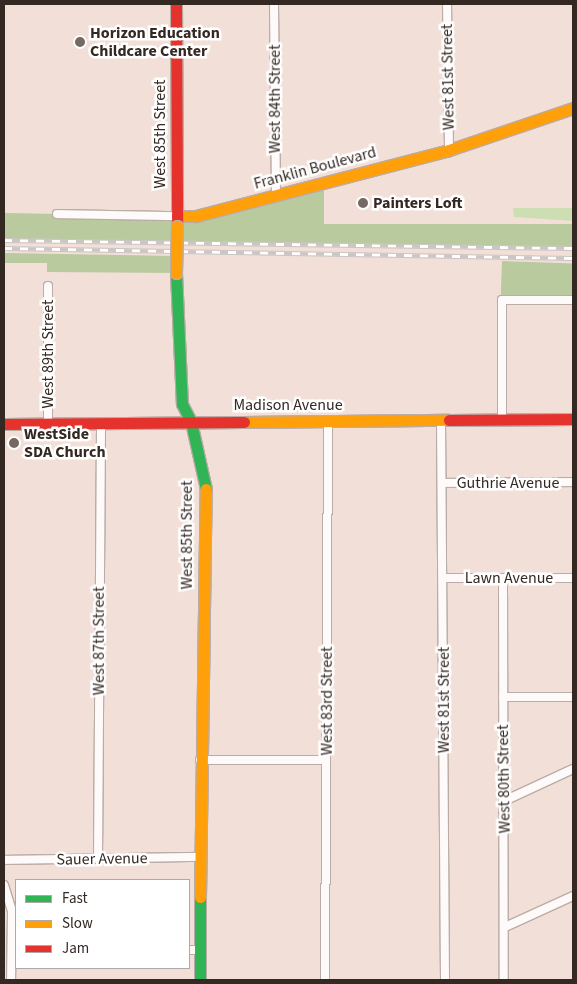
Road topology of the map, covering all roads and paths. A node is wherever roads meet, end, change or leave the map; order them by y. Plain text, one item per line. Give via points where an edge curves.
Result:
1 (176, 4) edge
2 (274, 4) edge
3 (447, 4) edge
4 (573, 108) edge
5 (449, 150) junction
6 (276, 195) junction
7 (57, 214) dead end
8 (177, 221) junction
9 (48, 286) dead end
10 (573, 300) edge
11 (442, 419) junction
12 (502, 419) junction
13 (573, 419) edge
14 (328, 421) junction
15 (48, 422) junction
16 (191, 422) junction
17 (101, 423) junction
18 (4, 424) edge
19 (573, 482) edge
20 (442, 483) junction
21 (444, 578) junction
22 (503, 578) junction
23 (573, 578) edge
24 (503, 697) junction
25 (573, 697) edge
26 (200, 760) junction
27 (326, 760) junction
28 (573, 769) edge
29 (504, 801) junction
30 (201, 857) junction
31 (98, 859) junction
32 (4, 860) edge
33 (4, 885) edge
34 (573, 896) edge
35 (504, 927) junction
36 (14, 950) edge
37 (194, 950) edge
38 (11, 980) edge
39 (200, 980) edge
40 (325, 980) edge
41 (445, 980) edge
42 (504, 980) edge

1 - 8 street, West 85th Street
2 - 6 street, West 84th Street
3 - 5 street, West 81st Street
4 - 5 street, Franklin Boulevard
5 - 6 street, Franklin Boulevard
6 - 8 street, Franklin Boulevard
7 - 8 street, Franklin Boulevard
8 - 16 street, West 85th Street, bridge via 178,376 182,404
9 - 15 street, West 89th Street
10 - 12 street via 502,300
11 - 12 street, Madison Avenue
11 - 14 street, Madison Avenue
11 - 20 street, West 81st Street
12 - 13 street, Madison Avenue
14 - 16 street, Madison Avenue
14 - 27 street, West 83rd Street
15 - 17 street, Madison Avenue
15 - 18 street, Madison Avenue
16 - 17 street, Madison Avenue
16 - 26 street, West 85th Street via 206,483
17 - 31 street, West 87th Street
19 - 20 street, Guthrie Avenue
20 - 21 street, West 81st Street
21 - 22 street, Lawn Avenue
21 - 41 street, West 81st Street
22 - 23 street, Lawn Avenue
22 - 24 street, West 80th Street
24 - 25 street
24 - 29 street, West 80th Street
26 - 27 street
26 - 30 street, West 85th Street
27 - 40 street, West 83rd Street
28 - 29 street
29 - 35 street, West 80th Street
30 - 31 street, Sauer Avenue
30 - 37 street, West 85th Street
31 - 32 street, Sauer Avenue
33 - 36 street via 12,912
34 - 35 street
35 - 42 street, West 80th Street
36 - 38 street
37 - 39 street, West 85th Street

